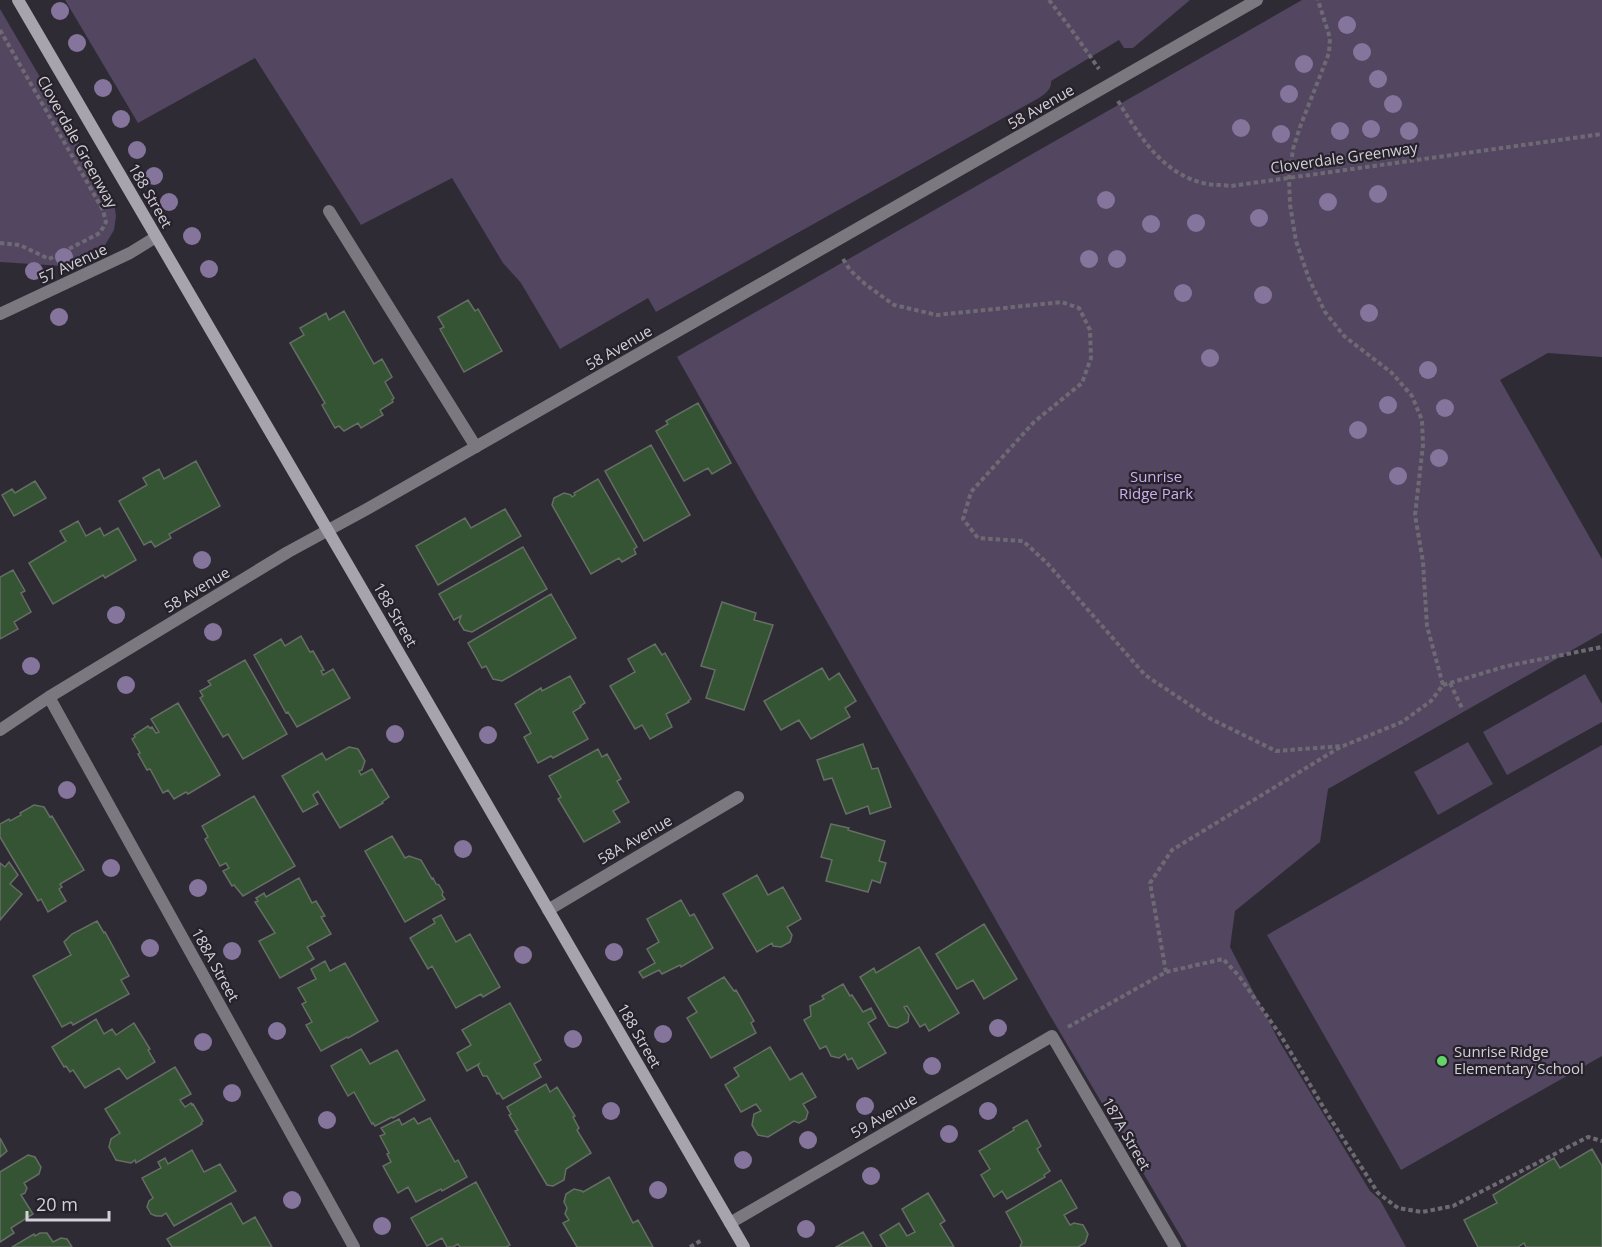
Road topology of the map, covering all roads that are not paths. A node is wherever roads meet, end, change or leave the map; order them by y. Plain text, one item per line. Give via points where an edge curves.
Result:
1 (18, 0) edge
2 (1257, 0) edge
3 (329, 211) dead end
4 (156, 237) junction
5 (0, 314) edge
6 (476, 447) junction
7 (328, 531) junction
8 (49, 697) junction
9 (0, 730) edge
10 (738, 797) dead end
11 (548, 910) junction
12 (1052, 1036) joint
13 (730, 1223) junction
14 (354, 1247) edge
15 (744, 1247) edge
16 (1174, 1247) edge

1 - 4 street, 188 Street
2 - 6 street, 58 Avenue
3 - 6 street
4 - 5 street, 57 Avenue
4 - 7 street, 188 Street
6 - 7 street, 58 Avenue
7 - 8 street, 58 Avenue
7 - 11 street, 188 Street
8 - 9 street, 58 Avenue
8 - 14 street, 188A Street
10 - 11 street, 58A Avenue
11 - 13 street, 188 Street
12 - 13 street, 59 Avenue
12 - 16 street, 187A Street
13 - 15 street, 188 Street

